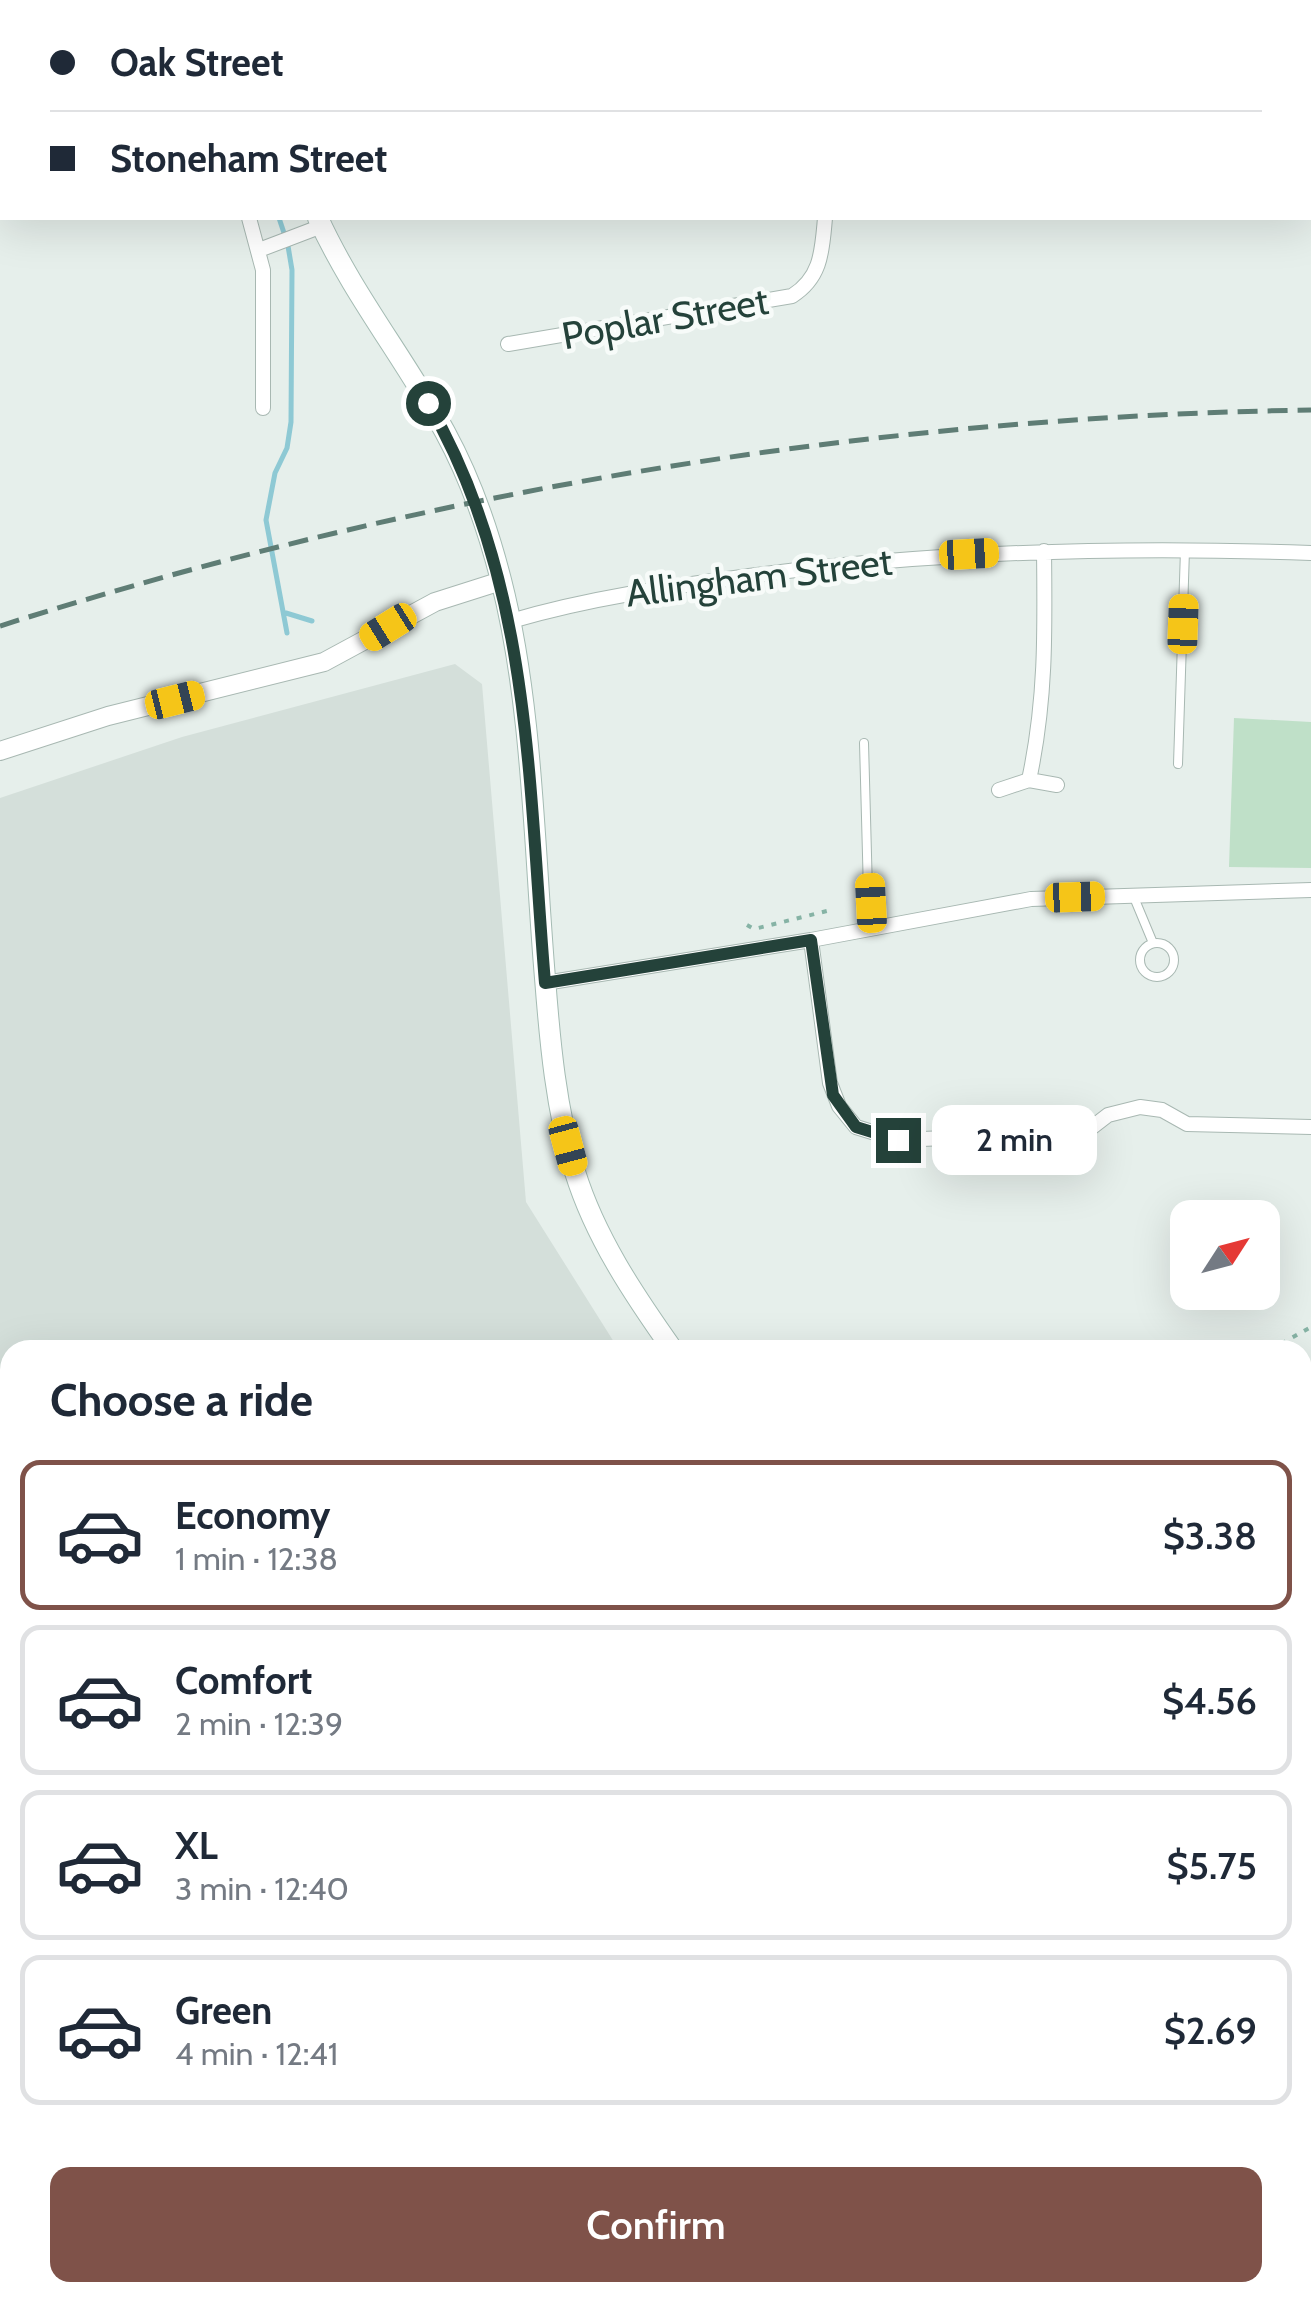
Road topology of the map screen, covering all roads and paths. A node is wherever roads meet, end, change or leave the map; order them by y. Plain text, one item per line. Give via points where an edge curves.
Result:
1 (249, 220) edge
2 (825, 220) edge
3 (320, 222) edge
4 (259, 250) junction
5 (508, 344) dead end
6 (263, 408) dead end
7 (1185, 550) junction
8 (1044, 551) junction
9 (1311, 553) edge
10 (502, 581) junction
11 (510, 621) junction
12 (864, 743) dead end
13 (0, 751) edge
14 (1178, 764) dead end
15 (1029, 780) junction
16 (1058, 786) dead end
17 (999, 790) dead end
18 (1311, 890) edge
19 (1133, 895) junction
20 (827, 911) dead end
21 (746, 925) dead end
22 (869, 929) junction
23 (811, 940) junction
24 (1153, 944) junction
25 (545, 983) junction
26 (1311, 1127) edge
27 (1311, 1327) edge
28 (667, 1340) edge
29 (1288, 1340) edge

1 - 4 street
2 - 5 street, Poplar Street via 813,279 792,296
3 - 4 street
3 - 10 main road via 456,453
4 - 6 street
7 - 8 street, Allingham Street
7 - 9 street, Allingham Street
7 - 14 lane
8 - 11 street, Allingham Street via 836,565 616,595
8 - 15 street via 1046,672
10 - 11 main road
10 - 13 street via 435,602 324,662 108,716
11 - 25 main road
12 - 22 lane
15 - 16 street
15 - 17 street
18 - 19 street
19 - 22 street via 1031,898
19 - 24 lane
20 - 21 path via 754,929
22 - 23 street
23 - 25 street
23 - 26 street via 830,1083 856,1127 898,1140 1086,1132 1108,1115 1140,1107 1187,1124
24 - 24 lane via 1173,957 1172,968 1159,977 1140,966 1140,955
25 - 28 main road via 556,1086 576,1174 614,1258
27 - 29 path

